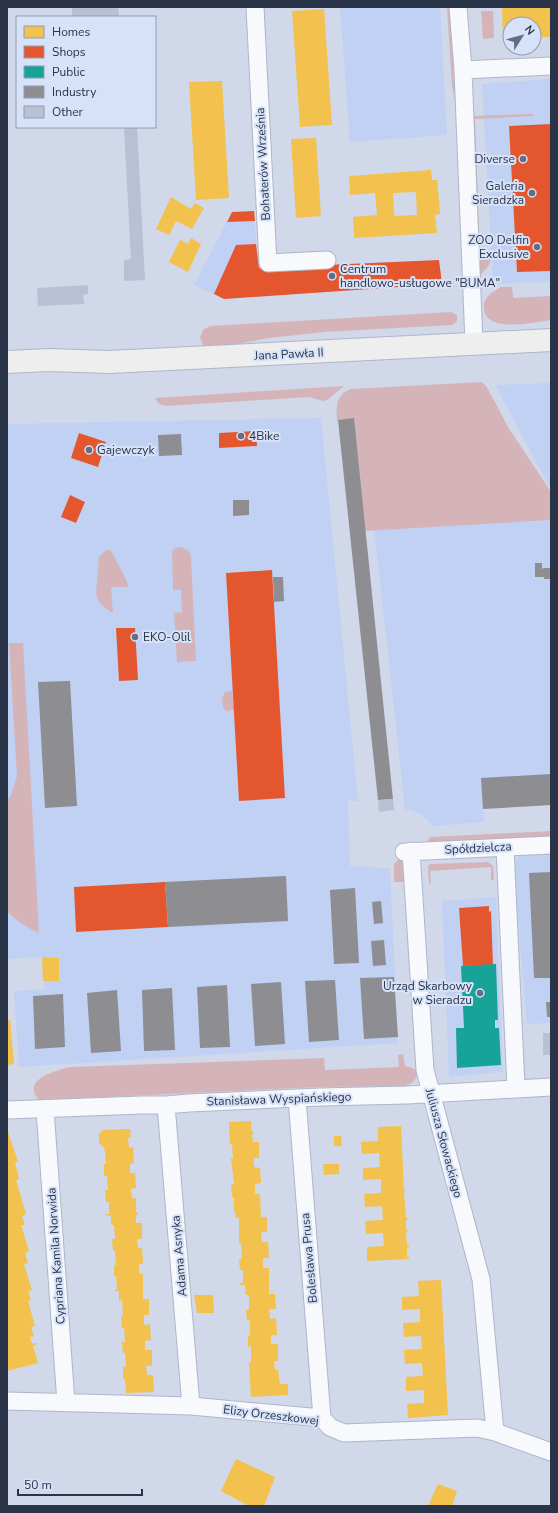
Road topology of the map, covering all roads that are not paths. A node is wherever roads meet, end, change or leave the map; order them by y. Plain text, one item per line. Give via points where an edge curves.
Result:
1 (255, 7) edge
2 (458, 7) edge
3 (551, 66) edge
4 (463, 70) junction
5 (327, 260) dead end
6 (551, 340) edge
7 (474, 343) junction
8 (7, 362) edge
9 (104, 362) junction
10 (7, 375) edge
11 (551, 845) edge
12 (505, 847) junction
13 (408, 852) joint
14 (551, 1087) edge
15 (516, 1088) junction
16 (430, 1094) junction
17 (297, 1098) junction
18 (166, 1106) junction
19 (46, 1109) junction
20 (7, 1110) edge
21 (7, 1401) edge
22 (66, 1403) junction
23 (191, 1406) junction
24 (322, 1418) junction
25 (495, 1432) junction
26 (551, 1452) edge

1 - 5 street, Bohaterów Września via 268,263
2 - 4 street
3 - 4 street
4 - 7 street
6 - 7 main road, Jana Pawła II
7 - 9 main road, Jana Pawła II
8 - 9 main road, Jana Pawła II
9 - 10 main road, Jana Pawła II via 61,370
11 - 12 street, Spółdzielcza
12 - 13 street, Spółdzielcza
12 - 15 street
13 - 16 street, Juliusza Słowackiego via 425,1070
14 - 15 street, Stanisława Wyspiańskiego
15 - 16 street, Stanisława Wyspiańskiego
16 - 17 street, Stanisława Wyspiańskiego
16 - 25 street, Juliusza Słowackiego via 481,1279
17 - 18 street, Stanisława Wyspiańskiego
17 - 24 street, Bolesława Prusa
18 - 19 street, Stanisława Wyspiańskiego
18 - 23 street, Adama Asnyka
19 - 20 street, Stanisława Wyspiańskiego
19 - 22 street, Cypriana Kamila Norwida
21 - 22 street, Elizy Orzeszkowej
22 - 23 street, Elizy Orzeszkowej
23 - 24 street, Elizy Orzeszkowej
24 - 25 street, Elizy Orzeszkowej via 330,1427 344,1433 477,1428
25 - 26 street, Elizy Orzeszkowej

